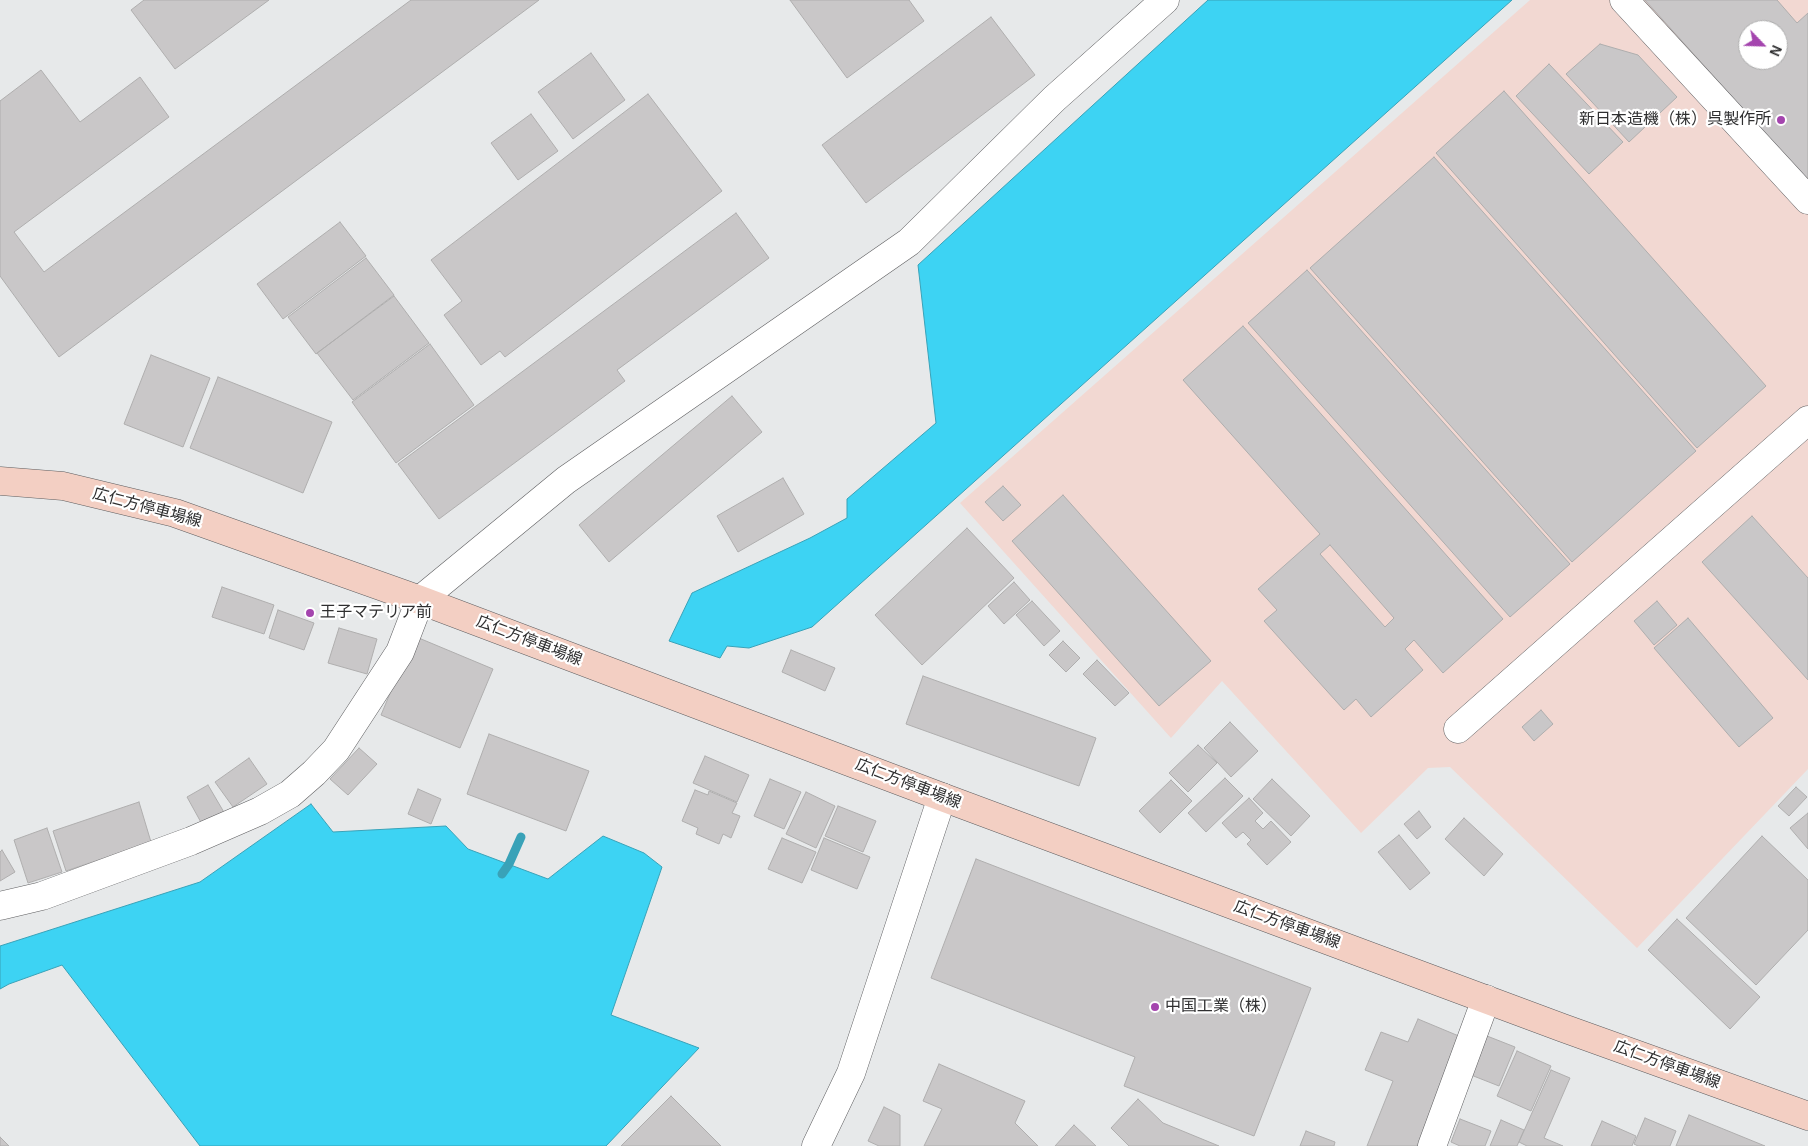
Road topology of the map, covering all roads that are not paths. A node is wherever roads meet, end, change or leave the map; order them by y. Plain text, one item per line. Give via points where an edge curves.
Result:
1 (1165, 0) edge
2 (1624, 0) edge
3 (1808, 200) edge
4 (1808, 420) edge
5 (0, 481) edge
6 (420, 600) junction
7 (1458, 729) dead end
8 (942, 797) junction
9 (0, 906) edge
10 (1486, 999) junction
11 (1808, 1116) edge
12 (816, 1146) edge
13 (1432, 1146) edge

1 - 6 street via 1054,99 909,242 566,480
2 - 3 street
4 - 7 street
5 - 6 main road, 広仁方停車場線 via 63,486 175,513
6 - 8 main road, 広仁方停車場線
6 - 9 street via 400,652 341,742 290,794 191,842 42,896
8 - 10 main road, 広仁方停車場線
8 - 12 street via 851,1073
10 - 11 main road, 広仁方停車場線
10 - 13 street

